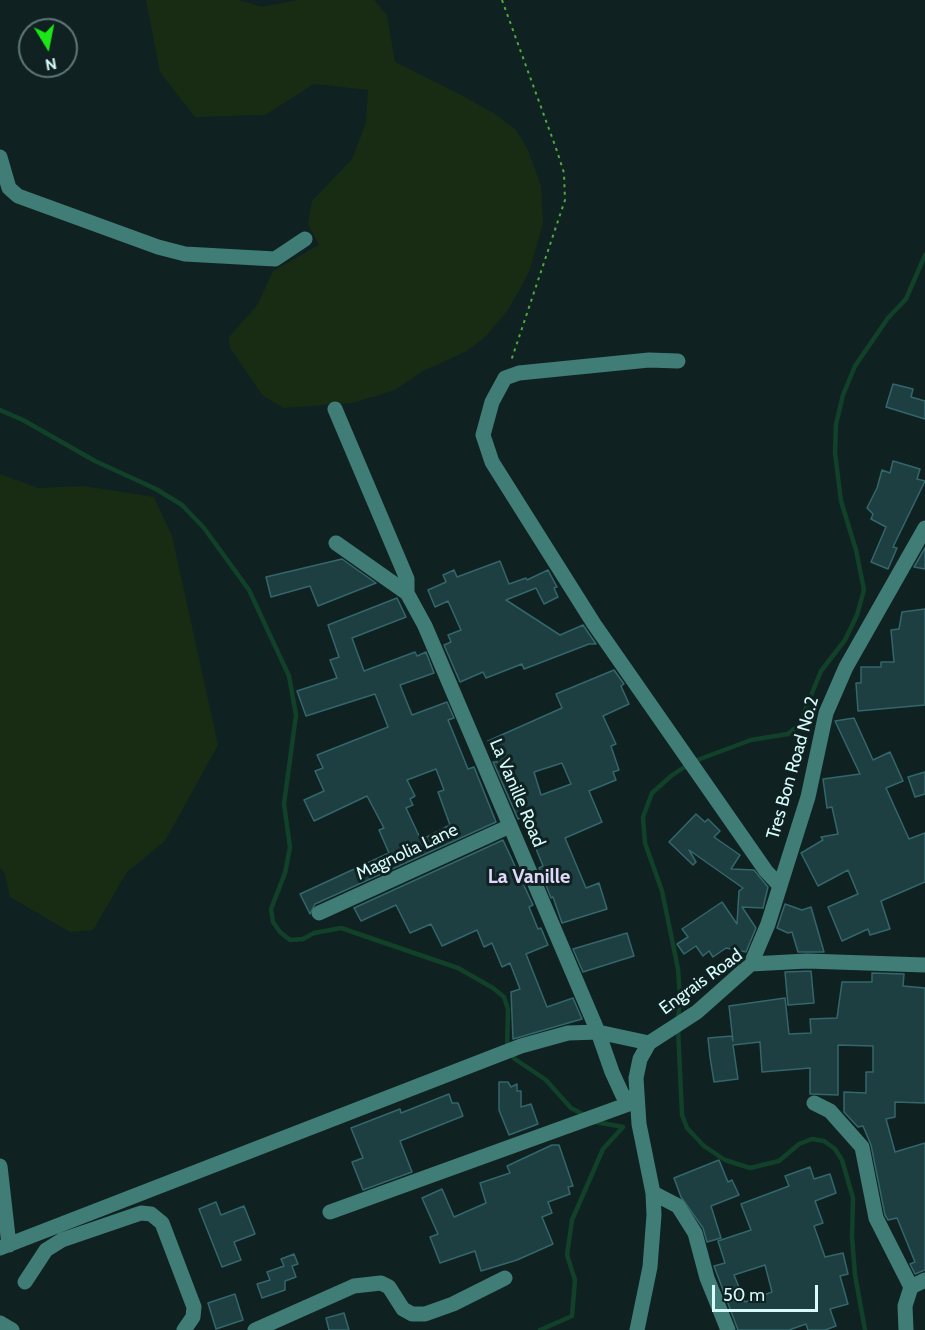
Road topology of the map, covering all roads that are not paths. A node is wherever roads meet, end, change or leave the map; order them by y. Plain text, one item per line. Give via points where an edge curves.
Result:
1 (0, 158) edge
2 (305, 239) dead end
3 (678, 361) dead end
4 (335, 409) dead end
5 (925, 528) edge
6 (336, 543) dead end
7 (407, 593) junction
8 (510, 826) junction
9 (780, 886) junction
10 (319, 913) dead end
11 (752, 964) junction
12 (925, 965) edge
13 (598, 1032) junction
14 (654, 1039) junction
15 (637, 1101) junction
16 (814, 1103) dead end
17 (0, 1166) edge
18 (653, 1193) junction
19 (330, 1212) dead end
20 (5, 1246) edge
21 (505, 1278) dead end
22 (25, 1282) dead end
23 (918, 1284) edge
24 (0, 1323) edge
25 (12, 1330) edge
26 (184, 1330) edge
27 (255, 1330) edge
28 (637, 1330) edge
29 (728, 1330) edge
30 (906, 1330) edge

1 - 2 street via 9,188 18,196 158,247 185,254 274,259
3 - 9 street via 649,360 505,378 492,402 483,435 492,462 594,624
4 - 7 street, La Vanille Road via 407,579
5 - 9 street, Tres Bon Road No.2 via 846,667 826,713 808,797
6 - 7 street, La Vanille Road
7 - 8 street, La Vanille Road via 425,626
8 - 10 street, Magnolia Lane
8 - 13 street, La Vanille Road
9 - 11 street, Tres Bon Road No.2
11 - 12 street, Engrais Road via 807,960
11 - 14 street, Engrais Road via 682,1023
13 - 14 street
13 - 15 street, La Vanille Road via 623,1096
13 - 20 street via 568,1033 521,1046
14 - 15 street via 640,1059
15 - 18 street
15 - 19 street
16 - 23 street via 830,1111 862,1148 876,1218
17 - 20 street
18 - 28 street via 650,1267
18 - 29 street via 678,1206 695,1233 707,1278
21 - 27 street via 425,1314 403,1309 389,1287 381,1283 354,1286
22 - 26 street via 46,1250 62,1240 141,1214 152,1214 162,1223 194,1307 193,1317
23 - 30 street via 905,1306
24 - 25 street

